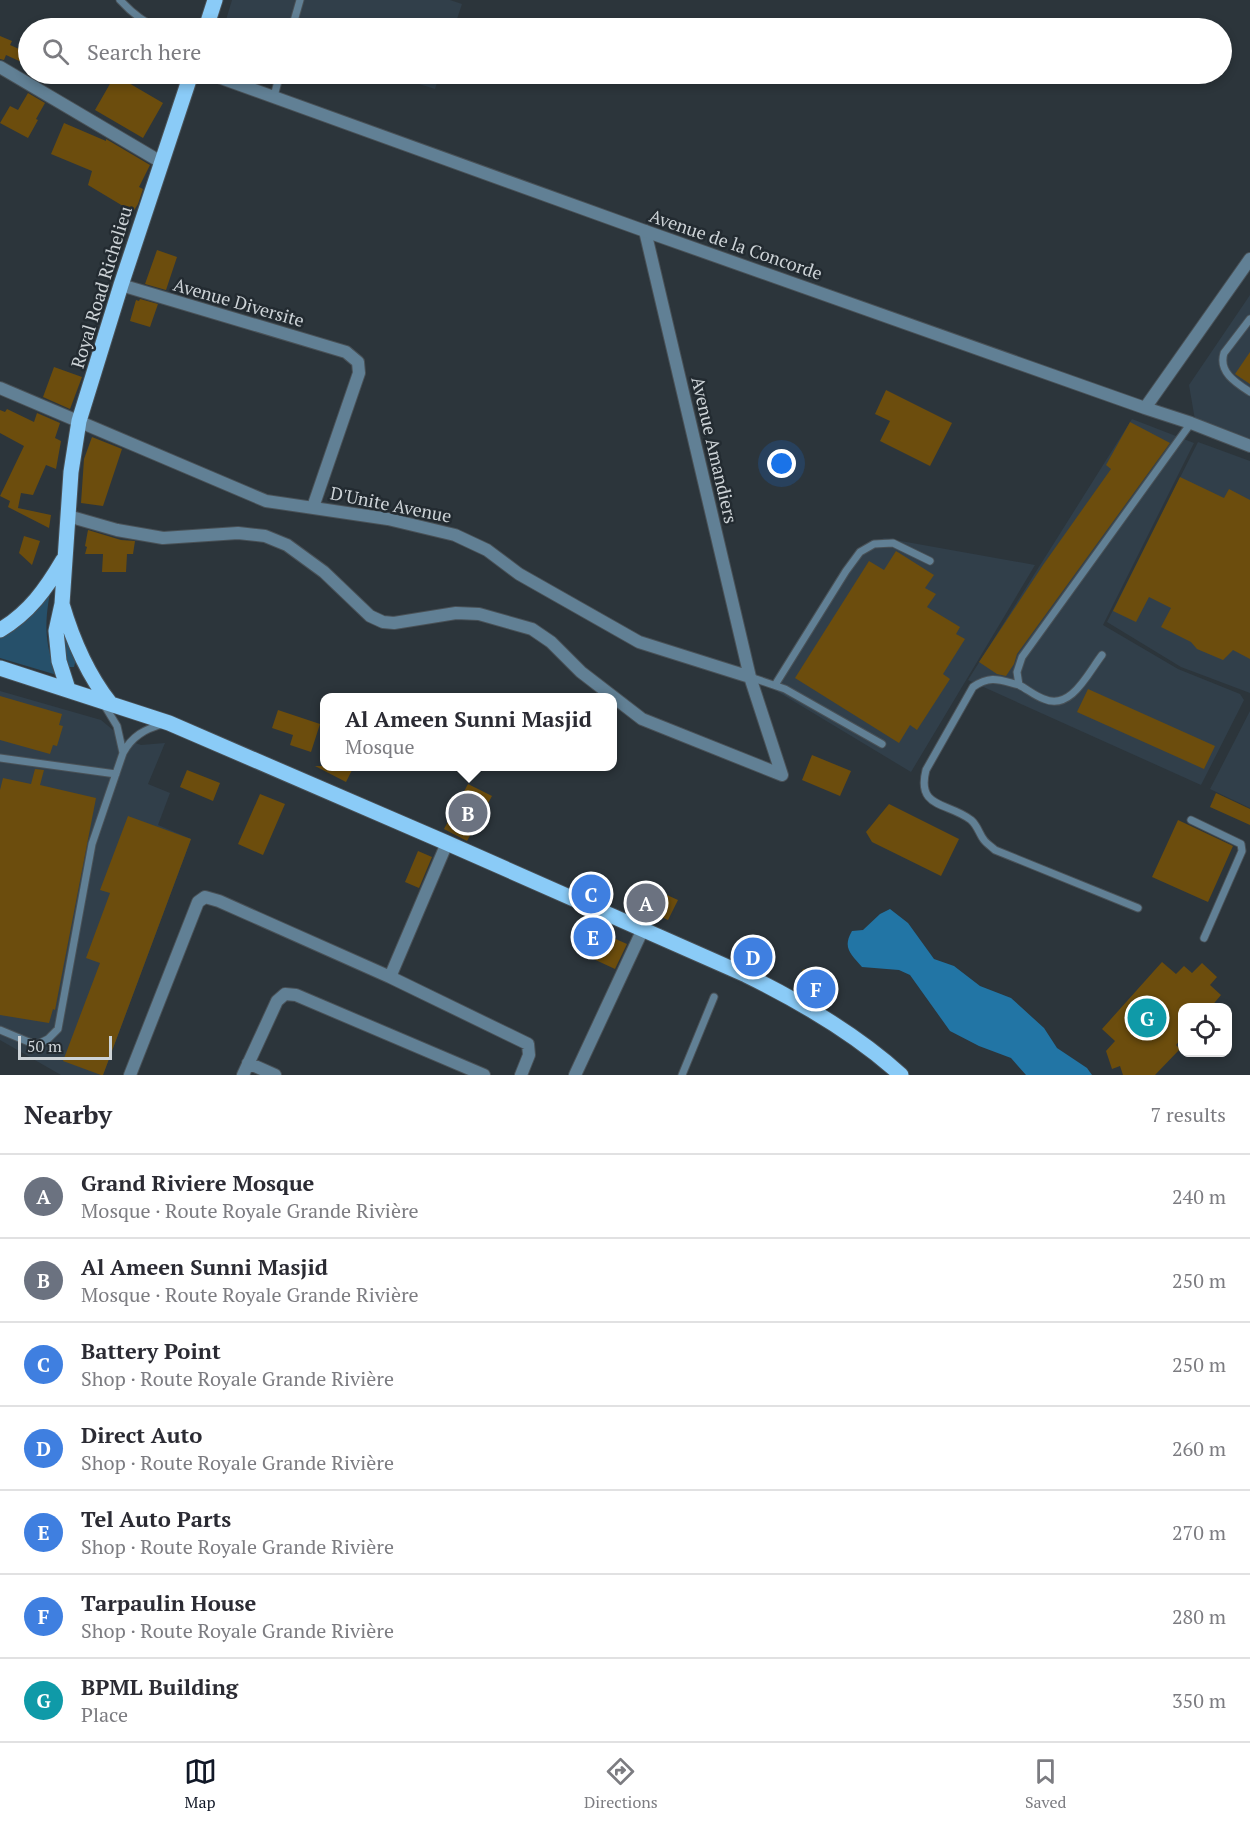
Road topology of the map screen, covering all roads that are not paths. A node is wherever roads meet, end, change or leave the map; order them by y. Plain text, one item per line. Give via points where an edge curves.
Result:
1 (120, 0) edge
2 (215, 0) edge
3 (300, 0) edge
4 (139, 18) edge
5 (209, 18) edge
6 (295, 18) edge
7 (0, 67) edge
8 (18, 78) edge
9 (29, 84) edge
10 (188, 84) edge
11 (239, 84) edge
12 (277, 84) edge
13 (274, 96) junction
14 (162, 162) junction
15 (645, 231) junction
16 (1250, 259) edge
17 (121, 285) junction
18 (1250, 319) edge
19 (0, 388) edge
20 (1250, 392) edge
21 (1145, 408) junction
22 (79, 421) junction
23 (1191, 423) junction
24 (1250, 446) edge
25 (313, 507) junction
26 (68, 516) junction
27 (65, 556) junction
28 (930, 561) dead end
29 (62, 604) junction
30 (0, 630) edge
31 (79, 648) junction
32 (1102, 655) dead end
33 (0, 668) edge
34 (750, 677) junction
35 (775, 685) junction
36 (1019, 685) junction
37 (68, 689) junction
38 (608, 693) edge
39 (617, 700) edge
40 (106, 701) junction
41 (169, 723) junction
42 (882, 744) dead end
43 (123, 753) junction
44 (0, 758) edge
45 (116, 774) junction
46 (1191, 820) dead end
47 (447, 843) junction
48 (1138, 908) dead end
49 (643, 929) junction
50 (1204, 938) dead end
51 (390, 977) junction
52 (714, 997) dead end
53 (0, 1030) edge
54 (246, 1069) edge
55 (130, 1075) edge
56 (275, 1075) edge
57 (484, 1075) edge
58 (521, 1075) edge
59 (575, 1075) edge
60 (682, 1075) edge
61 (901, 1075) edge

1 - 4 lane
2 - 5 main road
3 - 6 lane
7 - 8 street
9 - 14 street
10 - 14 main road, Royal Road Richelieu
11 - 13 street, Avenue de la Concorde
12 - 13 lane
13 - 15 street, Avenue de la Concorde
14 - 17 main road, Royal Road Richelieu
15 - 21 street, Avenue de la Concorde
15 - 34 street, Avenue Amandiers
16 - 21 street
17 - 22 main road, Royal Road Richelieu
17 - 25 street, Avenue Diversite via 346,351 357,362 360,373
18 - 20 lane via 1222,360 1232,379
19 - 22 street, D'Unite Avenue
21 - 23 street, Avenue de la Concorde
22 - 25 street, D'Unite Avenue via 266,501
22 - 26 main road, Royal Road Richelieu
23 - 24 street, Avenue de la Concorde
23 - 36 lane via 1022,657 1017,672
25 - 34 street, D'Unite Avenue via 455,535 487,550 519,574 639,642
26 - 27 main road, Royal Road Richelieu
26 - 38 street, Avenue Amandiers via 163,538 238,533 265,536 287,545 324,572 370,616 383,622 479,614 532,629
27 - 29 main road, Royal Road Richelieu
27 - 30 main road via 41,595 18,619
28 - 35 lane via 892,543 874,544 860,552
29 - 31 main road
29 - 37 main road, Royal Road Richelieu via 56,643
31 - 37 main road via 80,668
31 - 40 main road
32 - 36 lane via 1071,696 1059,702 1045,700
33 - 37 main road
34 - 35 lane
34 - 39 street, Avenue Amandiers via 782,775 642,719
35 - 42 lane
36 - 48 lane via 993,678 973,687 926,770 924,792 971,820 995,850
37 - 40 main road
40 - 41 main road
40 - 43 lane
41 - 43 lane via 140,733
41 - 47 main road
43 - 45 lane
44 - 45 lane
45 - 53 lane via 92,844 58,1029 36,1045
46 - 50 lane via 1241,844 1242,851
47 - 49 main road
47 - 51 street
49 - 59 street
49 - 61 main road via 781,992 863,1045
51 - 55 street via 205,897 198,902
51 - 58 street via 528,1044 529,1055
52 - 60 lane
54 - 56 street
54 - 57 street via 285,994 296,995

